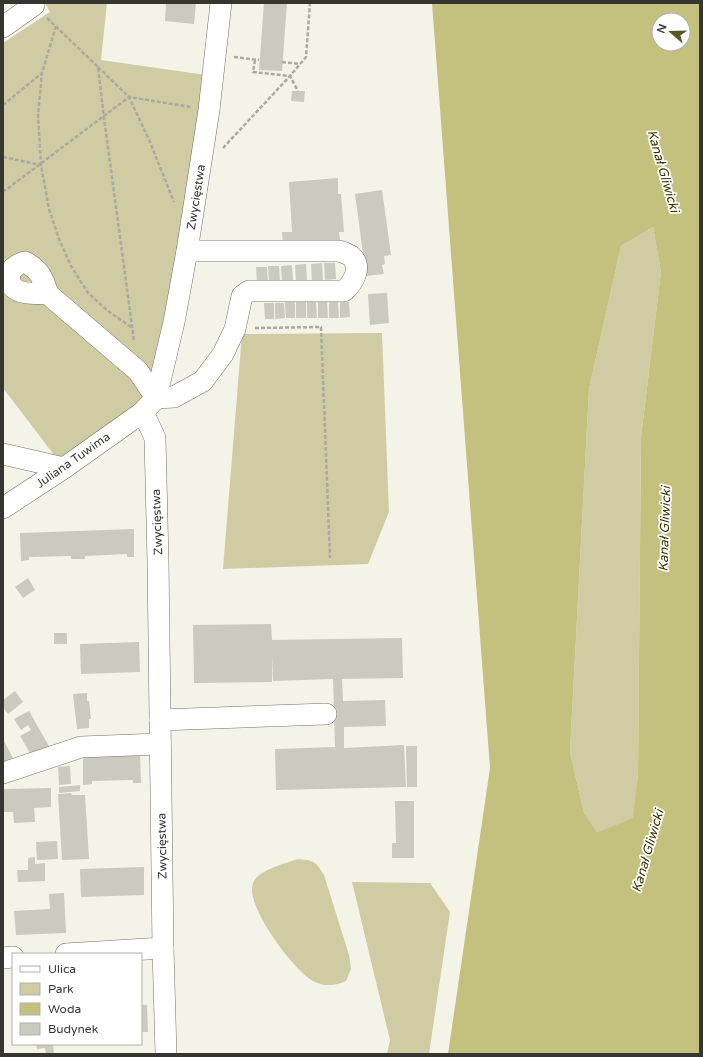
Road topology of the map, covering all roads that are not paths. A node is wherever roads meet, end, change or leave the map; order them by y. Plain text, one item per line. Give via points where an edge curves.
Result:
1 (221, 3) edge
2 (34, 4) edge
3 (3, 26) edge
4 (187, 251) junction
5 (48, 294) dead end
6 (149, 405) junction
7 (3, 454) edge
8 (64, 468) junction
9 (3, 508) edge
10 (326, 714) dead end
11 (160, 720) junction
12 (160, 744) junction
13 (3, 773) edge
14 (163, 948) junction
15 (82, 953) edge
16 (166, 1054) edge

1 - 4 street, Zwycięstwa via 209,110
2 - 3 street
4 - 6 street, Zwycięstwa via 174,322
4 - 6 street via 339,251 351,256 356,263 356,275 344,291 249,291 242,296 235,328 223,354 203,381 174,397
5 - 6 street via 138,371
6 - 8 street, Juliana Tuwima
6 - 11 street, Zwycięstwa via 155,438
7 - 8 street
8 - 9 street, Juliana Tuwima
10 - 11 street
11 - 12 street, Zwycięstwa
12 - 13 street via 82,747
12 - 14 street, Zwycięstwa
14 - 15 street
14 - 16 street, Zwycięstwa

